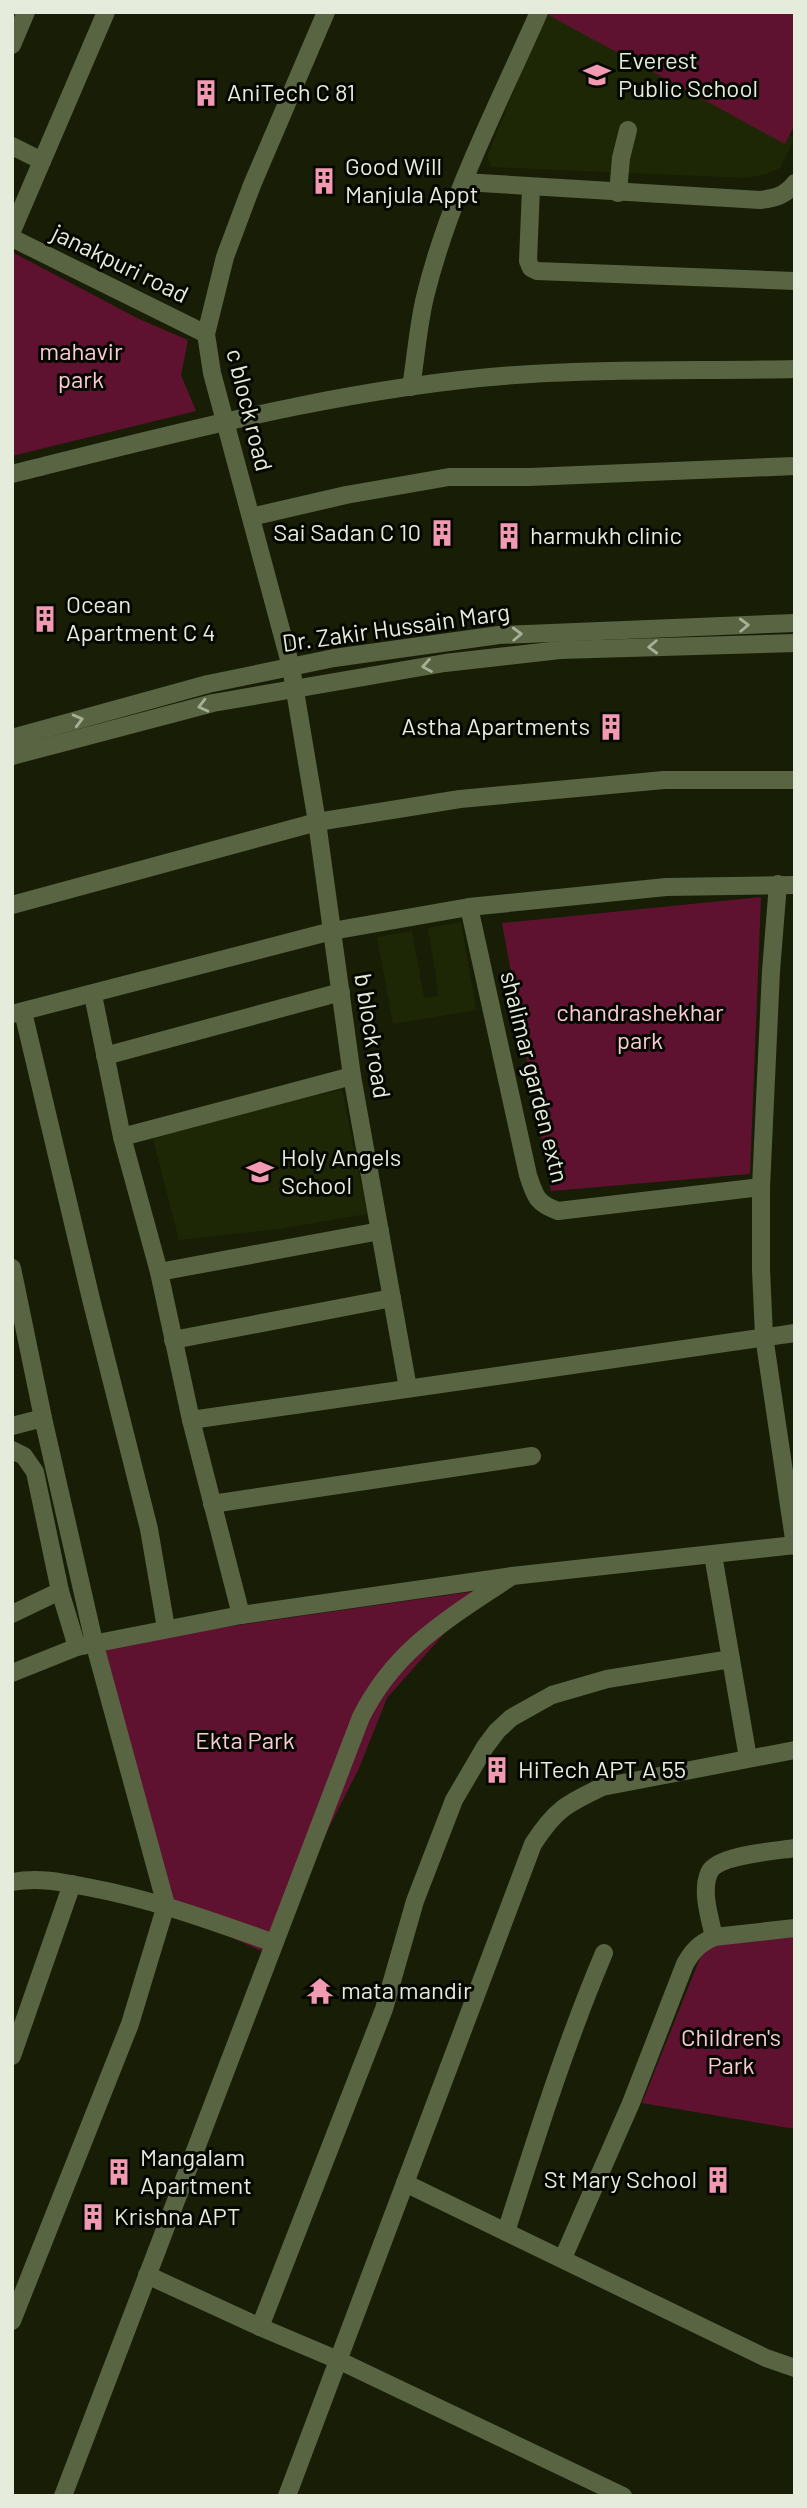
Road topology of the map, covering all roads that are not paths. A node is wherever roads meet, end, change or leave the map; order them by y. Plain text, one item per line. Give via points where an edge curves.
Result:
1 (26, 12) edge
2 (106, 12) edge
3 (326, 12) edge
4 (539, 12) edge
5 (12, 45) edge
6 (628, 130) dead end
7 (12, 146) edge
8 (42, 161) junction
9 (464, 183) junction
10 (795, 183) edge
11 (531, 188) junction
12 (618, 193) junction
13 (12, 231) edge
14 (12, 238) edge
15 (795, 281) edge
16 (206, 334) junction
17 (795, 369) edge
18 (411, 387) junction
19 (225, 420) junction
20 (795, 466) edge
21 (12, 474) edge
22 (251, 517) junction
23 (795, 624) edge
24 (795, 643) edge
25 (291, 667) junction
26 (295, 689) junction
27 (12, 738) edge
28 (12, 757) edge
29 (795, 780) edge
30 (317, 822) junction
31 (786, 884) edge
32 (12, 905) edge
33 (469, 907) junction
34 (332, 931) junction
35 (341, 992) junction
36 (93, 995) junction
37 (18, 1013) edge
38 (105, 1056) junction
39 (352, 1076) junction
40 (122, 1137) junction
41 (761, 1186) junction
42 (380, 1231) junction
43 (12, 1268) edge
44 (159, 1272) junction
45 (392, 1298) junction
46 (795, 1334) edge
47 (764, 1336) junction
48 (173, 1340) junction
49 (408, 1388) junction
50 (43, 1418) junction
51 (191, 1420) junction
52 (12, 1426) edge
53 (12, 1450) edge
54 (532, 1456) dead end
55 (212, 1504) junction
56 (795, 1545) edge
57 (713, 1555) junction
58 (512, 1576) junction
59 (60, 1591) junction
60 (12, 1614) edge
61 (241, 1615) junction
62 (166, 1628) junction
63 (85, 1645) junction
64 (731, 1659) junction
65 (12, 1673) edge
66 (795, 1750) edge
67 (748, 1758) junction
68 (795, 1848) edge
69 (12, 1882) edge
70 (72, 1884) junction
71 (166, 1905) junction
72 (795, 1928) edge
73 (714, 1937) junction
74 (274, 1943) junction
75 (604, 1953) dead end
76 (16, 2036) edge
77 (12, 2056) edge
78 (405, 2183) junction
79 (506, 2232) junction
80 (563, 2259) junction
81 (147, 2275) junction
82 (12, 2321) edge
83 (260, 2327) junction
84 (338, 2360) junction
85 (795, 2368) edge
86 (63, 2496) edge
87 (287, 2496) edge
88 (623, 2496) edge

1 - 5 street
2 - 8 street
3 - 16 street, c block road via 225,257
4 - 9 street
6 - 12 street
7 - 8 street
8 - 13 street
9 - 11 street
9 - 18 street via 425,298
10 - 12 street via 776,198 760,200
11 - 12 street
11 - 15 street via 528,261 537,271
14 - 16 street, janakpuri road
16 - 19 street, c block road
17 - 18 street via 530,374
18 - 19 street
19 - 21 street
19 - 22 street, c block road
20 - 22 street via 449,477
22 - 25 street, c block road
25 -> 23 street, Dr. Zakir Hussain Marg via 499,635
24 -> 26 street, Dr. Zakir Hussain Marg via 560,649
25 - 26 street, c block road
27 -> 25 street, Dr. Zakir Hussain Marg via 208,684
26 -> 28 street, Dr. Zakir Hussain Marg via 213,703
26 - 30 street, b block road
29 - 30 street via 664,780 460,799
30 - 32 street
30 - 34 street, b block road
31 - 33 street via 666,887
31 - 41 street via 771,971
33 - 34 street
33 - 41 street, shalimar garden extn via 528,1175 542,1205 558,1210
34 - 35 street, b block road
34 - 36 street
35 - 38 street
35 - 39 street, b block road
36 - 37 street
36 - 38 street
37 - 62 street via 149,1529
38 - 40 street
39 - 40 street
39 - 42 street, b block road
40 - 44 street
41 - 47 street
42 - 44 street
42 - 45 street, b block road
43 - 50 street
44 - 48 street
45 - 48 street
45 - 49 street, b block road
46 - 47 street
47 - 49 street
47 - 56 street
48 - 51 street
49 - 51 street
50 - 52 street
50 - 63 street
51 - 55 street
53 - 59 street via 24,1456 35,1472
54 - 55 street
55 - 61 street
56 - 57 street
57 - 58 street
57 - 64 street
58 - 61 street
58 - 74 street via 435,1628 383,1678 348,1746
59 - 60 street
59 - 63 street
61 - 62 street
62 - 63 street
63 - 65 street
63 - 71 street
64 - 67 street
64 - 83 street via 607,1679 552,1695 511,1718 485,1747 454,1800 415,1900 384,2009
66 - 67 street
67 - 78 street via 602,1787 550,1817 533,1843
68 - 73 street via 727,1859 713,1866 706,1886
69 - 70 street via 44,1879
70 - 71 street
70 - 76 street
71 - 74 street
71 - 82 street via 130,2025
72 - 73 street
73 - 80 street via 701,1942 685,1964
74 - 81 street
75 - 79 street via 552,2087
76 - 77 street
78 - 79 street
78 - 84 street
79 - 80 street
80 - 85 street
81 - 83 street
81 - 86 street
83 - 84 street
84 - 87 street
84 - 88 street

